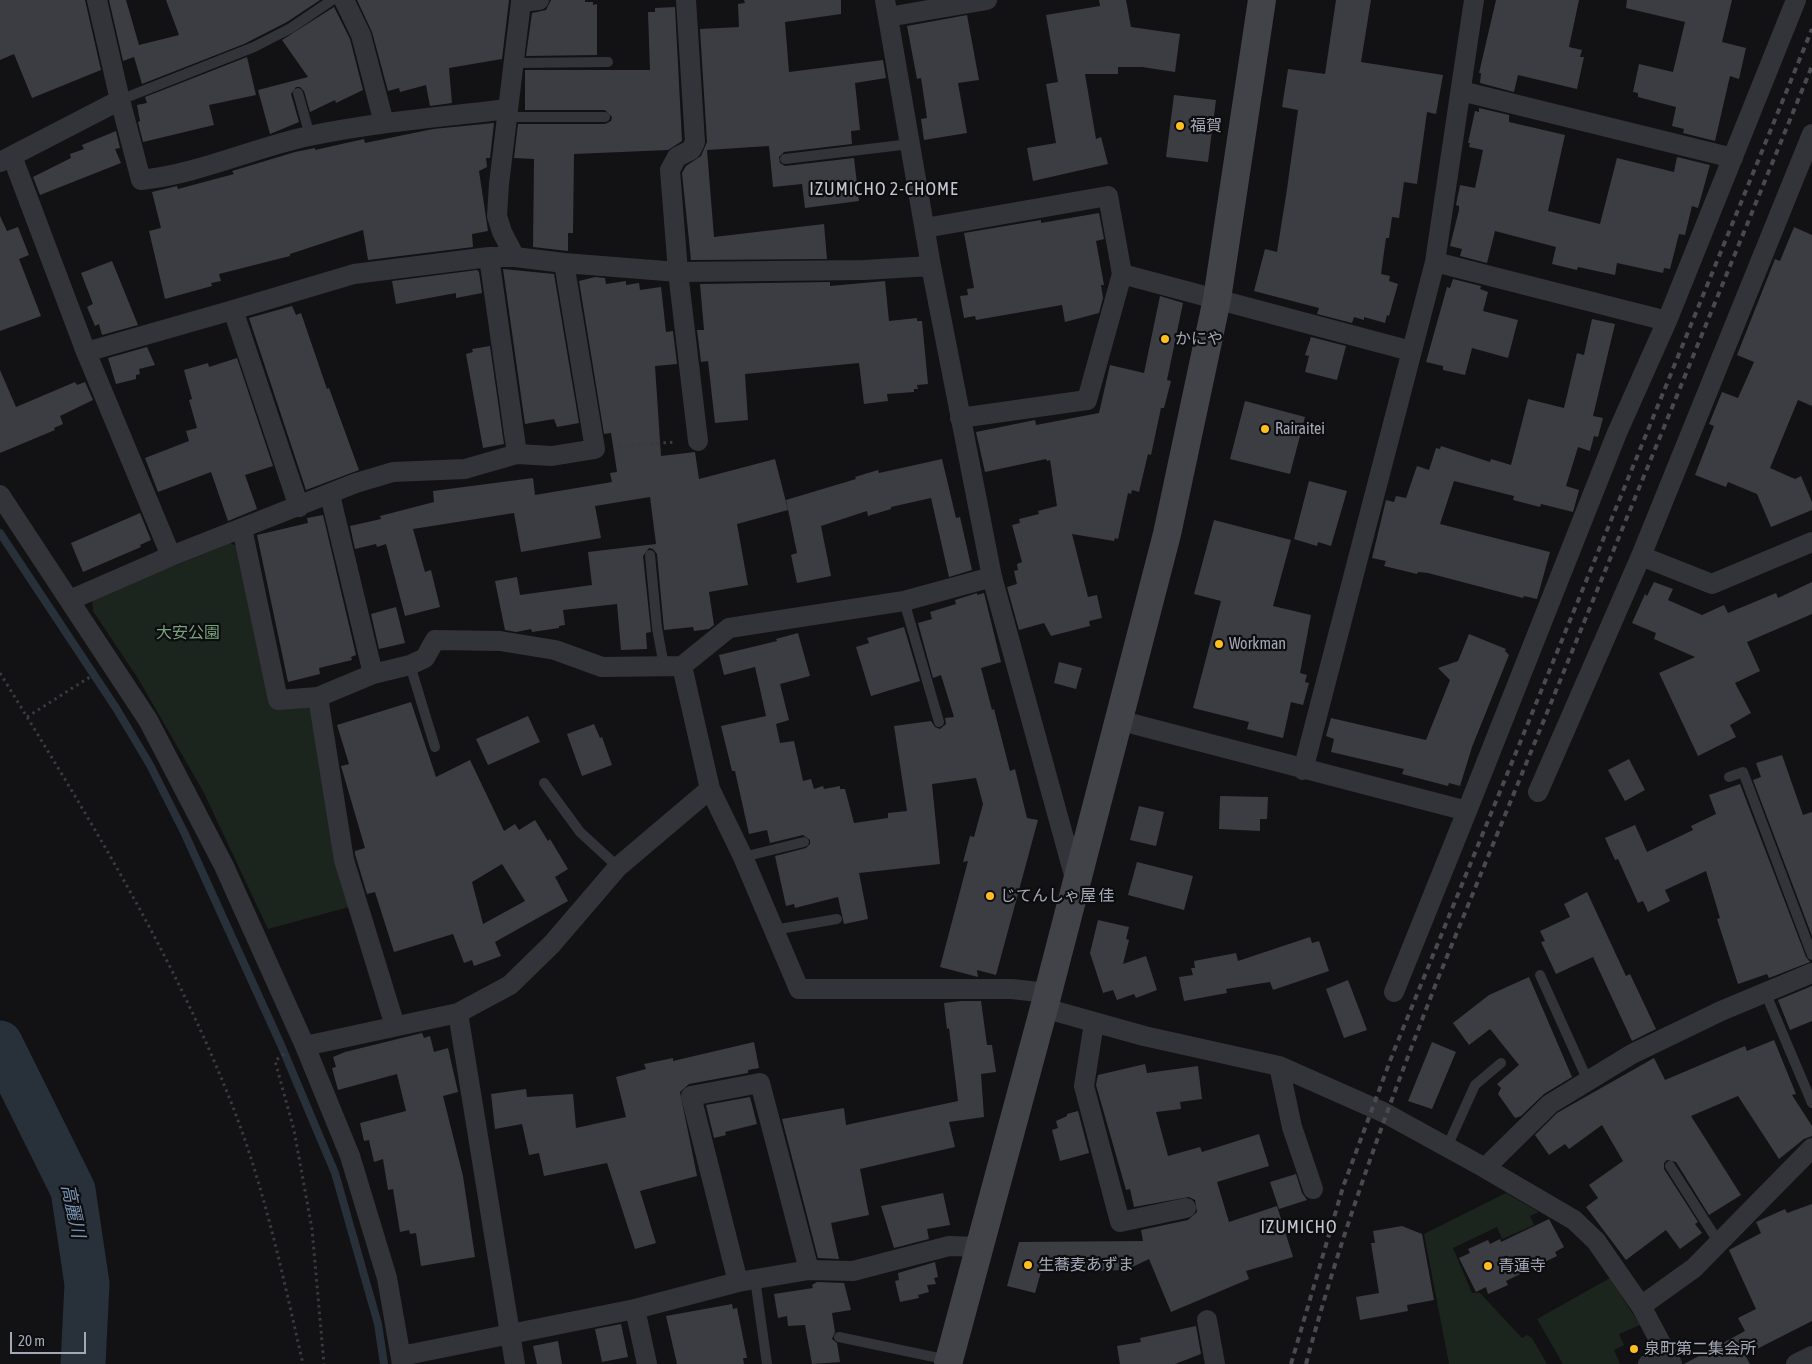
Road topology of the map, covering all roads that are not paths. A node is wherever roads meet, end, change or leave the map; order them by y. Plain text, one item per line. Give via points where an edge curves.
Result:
1 (97, 0) edge
2 (332, 0) edge
3 (344, 0) edge
4 (686, 0) edge
5 (987, 0) edge
6 (1262, 0) edge
7 (1474, 0) edge
8 (1796, 0) edge
9 (527, 1) edge
10 (886, 8) edge
11 (514, 62) junction
12 (608, 62) dead end
13 (1461, 91) junction
14 (298, 93) dead end
15 (120, 100) junction
16 (508, 113) junction
17 (605, 117) dead end
18 (384, 123) junction
19 (1812, 134) edge
20 (310, 136) junction
21 (910, 144) junction
22 (1733, 158) junction
23 (6, 159) edge
24 (785, 159) dead end
25 (925, 228) junction
26 (515, 256) junction
27 (489, 257) junction
28 (1435, 262) junction
29 (564, 263) junction
30 (931, 266) junction
31 (678, 272) junction
32 (1122, 274) junction
33 (1217, 299) junction
34 (233, 310) junction
35 (1667, 321) junction
36 (1411, 351) junction
37 (86, 352) junction
38 (960, 418) junction
39 (698, 441) road end
40 (518, 454) junction
41 (0, 494) edge
42 (330, 495) junction
43 (299, 507) junction
44 (242, 528) junction
45 (1812, 542) edge
46 (650, 555) dead end
47 (171, 556) junction
48 (1641, 556) junction
49 (992, 576) junction
50 (70, 600) junction
51 (904, 601) junction
52 (410, 665) junction
53 (673, 666) junction
54 (373, 674) junction
55 (318, 697) junction
56 (1118, 720) junction
57 (939, 722) dead end
58 (435, 748) dead end
59 (1303, 770) junction
60 (1729, 777) dead end
61 (544, 784) dead end
62 (710, 789) junction
63 (1538, 792) dead end
64 (1467, 811) junction
65 (804, 842) dead end
66 (743, 857) junction
67 (618, 867) junction
68 (1077, 884) junction
69 (837, 918) dead end
70 (774, 930) junction
71 (1812, 955) edge
72 (1812, 973) edge
73 (1540, 975) dead end
74 (1394, 992) dead end
75 (1765, 992) junction
76 (1045, 1000) junction
77 (458, 1013) junction
78 (1094, 1023) junction
79 (394, 1026) junction
80 (305, 1046) junction
81 (1501, 1063) dead end
82 (1279, 1066) junction
83 (1588, 1081) junction
84 (1812, 1103) edge
85 (1447, 1146) junction
86 (1812, 1148) edge
87 (1670, 1166) dead end
88 (1485, 1168) junction
89 (1313, 1189) dead end
90 (1186, 1208) dead end
91 (1719, 1243) junction
92 (980, 1247) junction
93 (809, 1270) junction
94 (746, 1281) junction
95 (1642, 1306) junction
96 (635, 1309) junction
97 (1207, 1320) dead end
98 (510, 1334) junction
99 (839, 1337) dead end
100 (1812, 1356) edge
101 (402, 1360) edge
102 (1670, 1361) edge
103 (948, 1362) edge
104 (515, 1364) edge
105 (647, 1364) edge
106 (767, 1364) edge
107 (1216, 1364) edge
108 (1648, 1364) edge
109 (1796, 1364) edge

1 - 15 street
2 - 15 lane via 291,28 254,47
3 - 18 street via 362,36
4 - 31 street via 695,142 691,150 677,157 670,170
5 - 10 street
6 - 33 street
7 - 13 street
8 - 22 street
9 - 11 street
10 - 21 street
11 - 12 lane
11 - 16 street
13 - 22 street
13 - 28 street
14 - 20 lane
15 - 20 street via 141,180 167,177
15 - 23 street
16 - 17 lane
16 - 18 street
16 - 26 street via 497,216
18 - 20 street
19 - 48 street
21 - 24 lane
21 - 25 street
22 - 35 street
23 - 37 street
25 - 30 street
25 - 32 street via 1108,196
26 - 27 street
26 - 29 street
27 - 34 street via 354,274
27 - 40 street
28 - 35 street
28 - 36 street
29 - 31 street
29 - 40 street via 595,449 552,456
30 - 31 street via 801,272
30 - 38 street
31 - 39 street
32 - 33 street
32 - 38 street via 1087,400
33 - 36 street
33 - 56 street via 1167,534
34 - 37 street
34 - 43 street
35 - 64 street via 1614,442
36 - 59 street
37 - 47 street
38 - 49 street
40 - 42 street via 465,469 393,472
41 - 50 street
42 - 43 street
42 - 54 street
43 - 44 street
44 - 47 street
44 - 55 street via 278,700
45 - 48 street via 1712,584
46 - 53 lane via 657,628
47 - 50 street
48 - 63 street
49 - 51 street
49 - 68 street
50 - 80 street via 126,684 181,780 224,866
51 - 53 street via 729,628
51 - 57 lane
52 - 53 street via 424,658 435,640 509,643 555,650 602,667
52 - 54 street
52 - 58 lane
53 - 62 street
54 - 55 street
55 - 79 street via 344,860
56 - 59 street
56 - 68 street
59 - 64 street
60 - 71 lane via 1743,772
61 - 67 lane via 580,832
62 - 66 street
62 - 67 street
64 - 74 street
65 - 66 lane
66 - 70 street
67 - 77 street via 552,944 510,985
68 - 76 street
69 - 70 lane
70 - 76 street via 799,989 1012,989
72 - 75 street
73 - 83 lane
75 - 83 street via 1632,1054
75 - 84 lane
76 - 78 street
76 - 92 street
77 - 79 street
77 - 98 street
78 - 82 street
78 - 90 street via 1084,1086 1120,1222
79 - 80 street
80 - 101 street via 350,1156 387,1278
81 - 85 lane via 1474,1085
82 - 85 street via 1385,1113
82 - 89 street via 1292,1127
83 - 88 street via 1550,1104
85 - 88 street
86 - 91 street
87 - 91 lane
88 - 95 street via 1574,1220 1596,1241
91 - 95 street via 1694,1268
92 - 93 street via 949,1246 853,1271
92 - 103 street
93 - 94 street
93 - 94 street via 760,1083 691,1096
94 - 96 street
94 - 106 lane
95 - 102 street
96 - 98 street
96 - 105 street
97 - 107 street
98 - 101 street
98 - 104 street
99 - 103 lane
100 - 109 street
102 - 108 street

